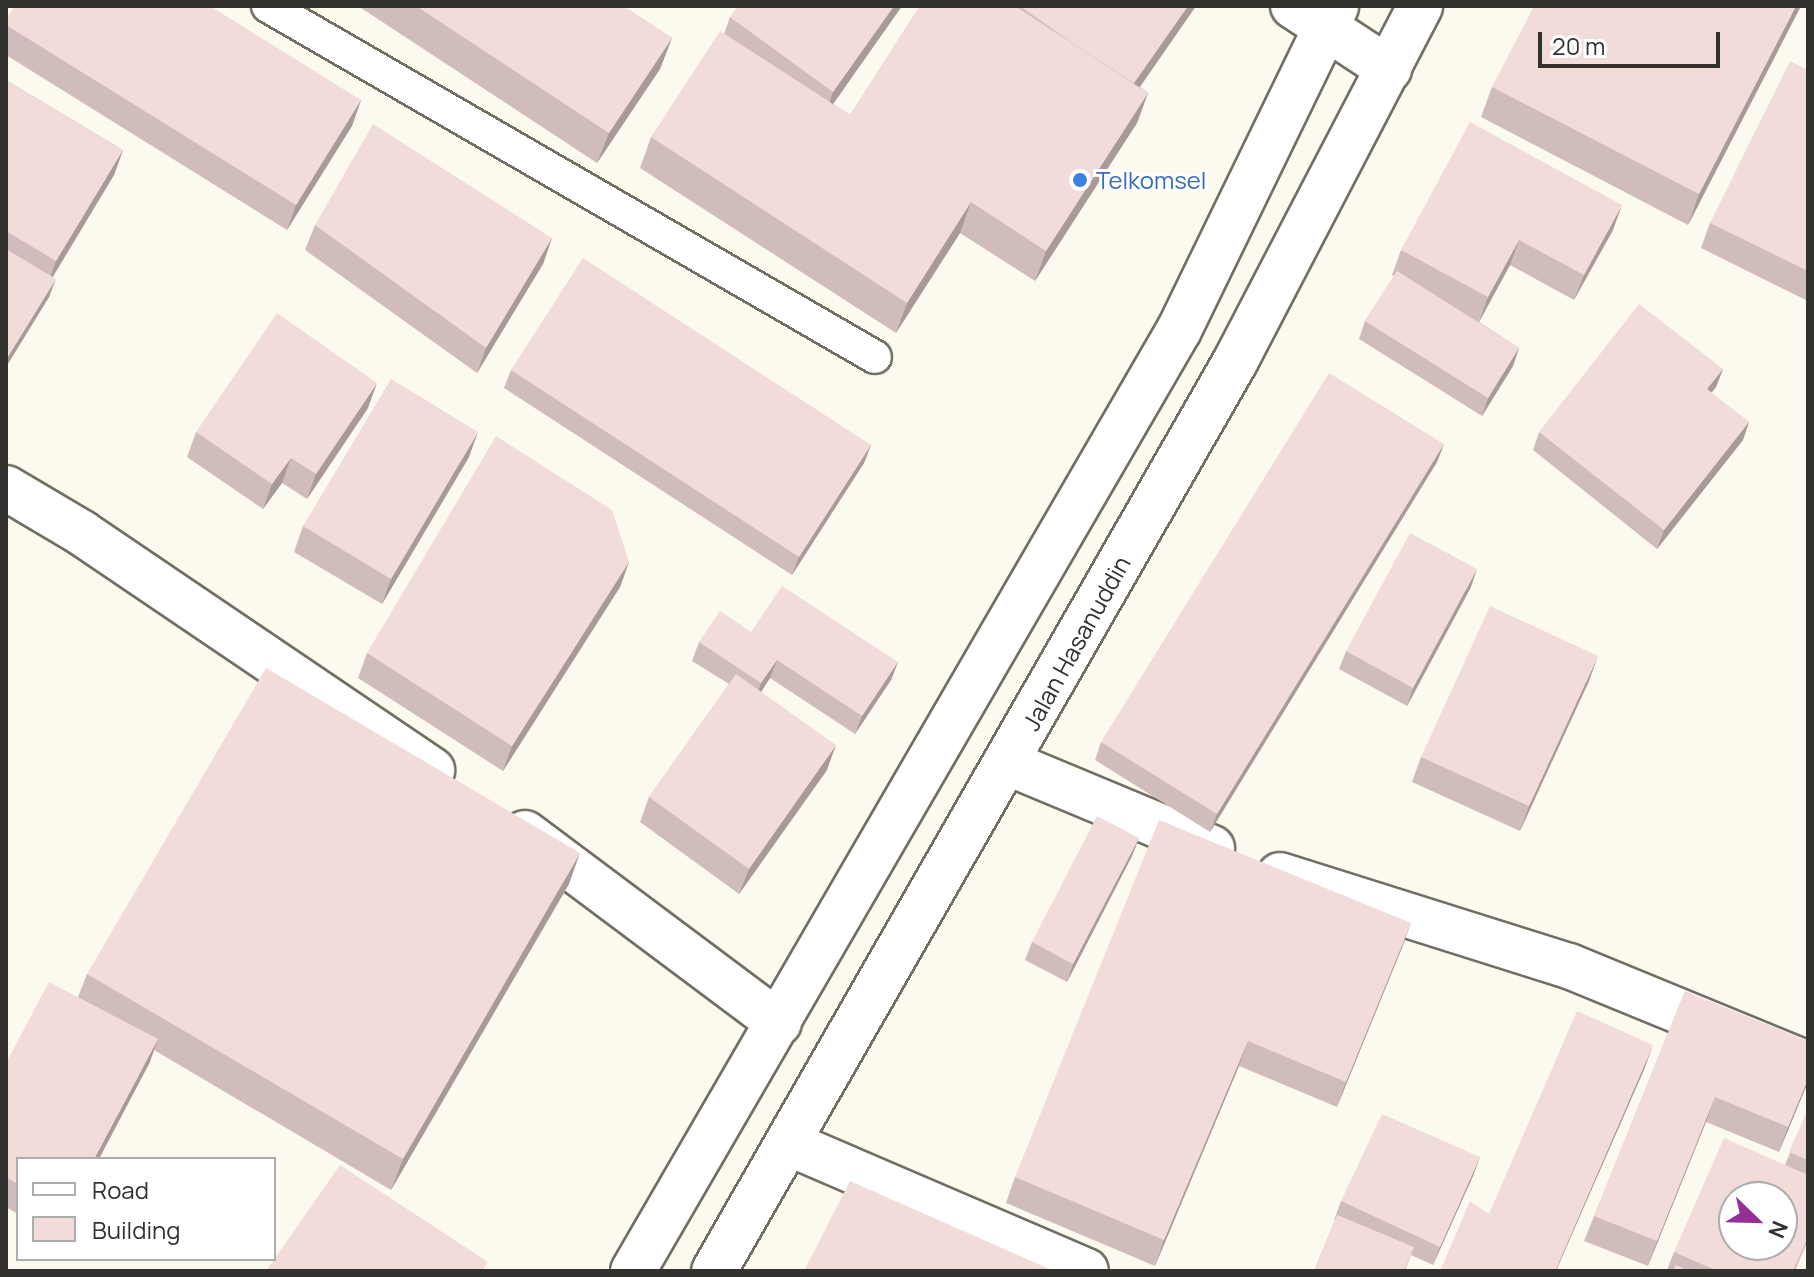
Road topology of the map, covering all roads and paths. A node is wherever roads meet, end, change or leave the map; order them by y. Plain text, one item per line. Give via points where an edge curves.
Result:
1 (268, 6) edge
2 (1420, 6) edge
3 (1318, 13) edge
4 (1389, 69) junction
5 (875, 357) dead end
6 (6, 488) edge
7 (1008, 763) junction
8 (779, 1023) junction
9 (1808, 1064) edge
10 (788, 1143) junction
11 (633, 1271) edge
12 (714, 1271) edge
13 (1086, 1271) edge

1 - 5 lane
2 - 4 street, Jalan Hasanuddin
3 - 4 street
3 - 8 street via 1179,330
4 - 7 street, Jalan Hasanuddin via 1235,362
6 - 8 street via 82,533 477,800
7 - 9 street via 1261,869 1569,966
7 - 10 street, Jalan Hasanuddin
8 - 11 street
10 - 12 street, Jalan Hasanuddin
10 - 13 street

